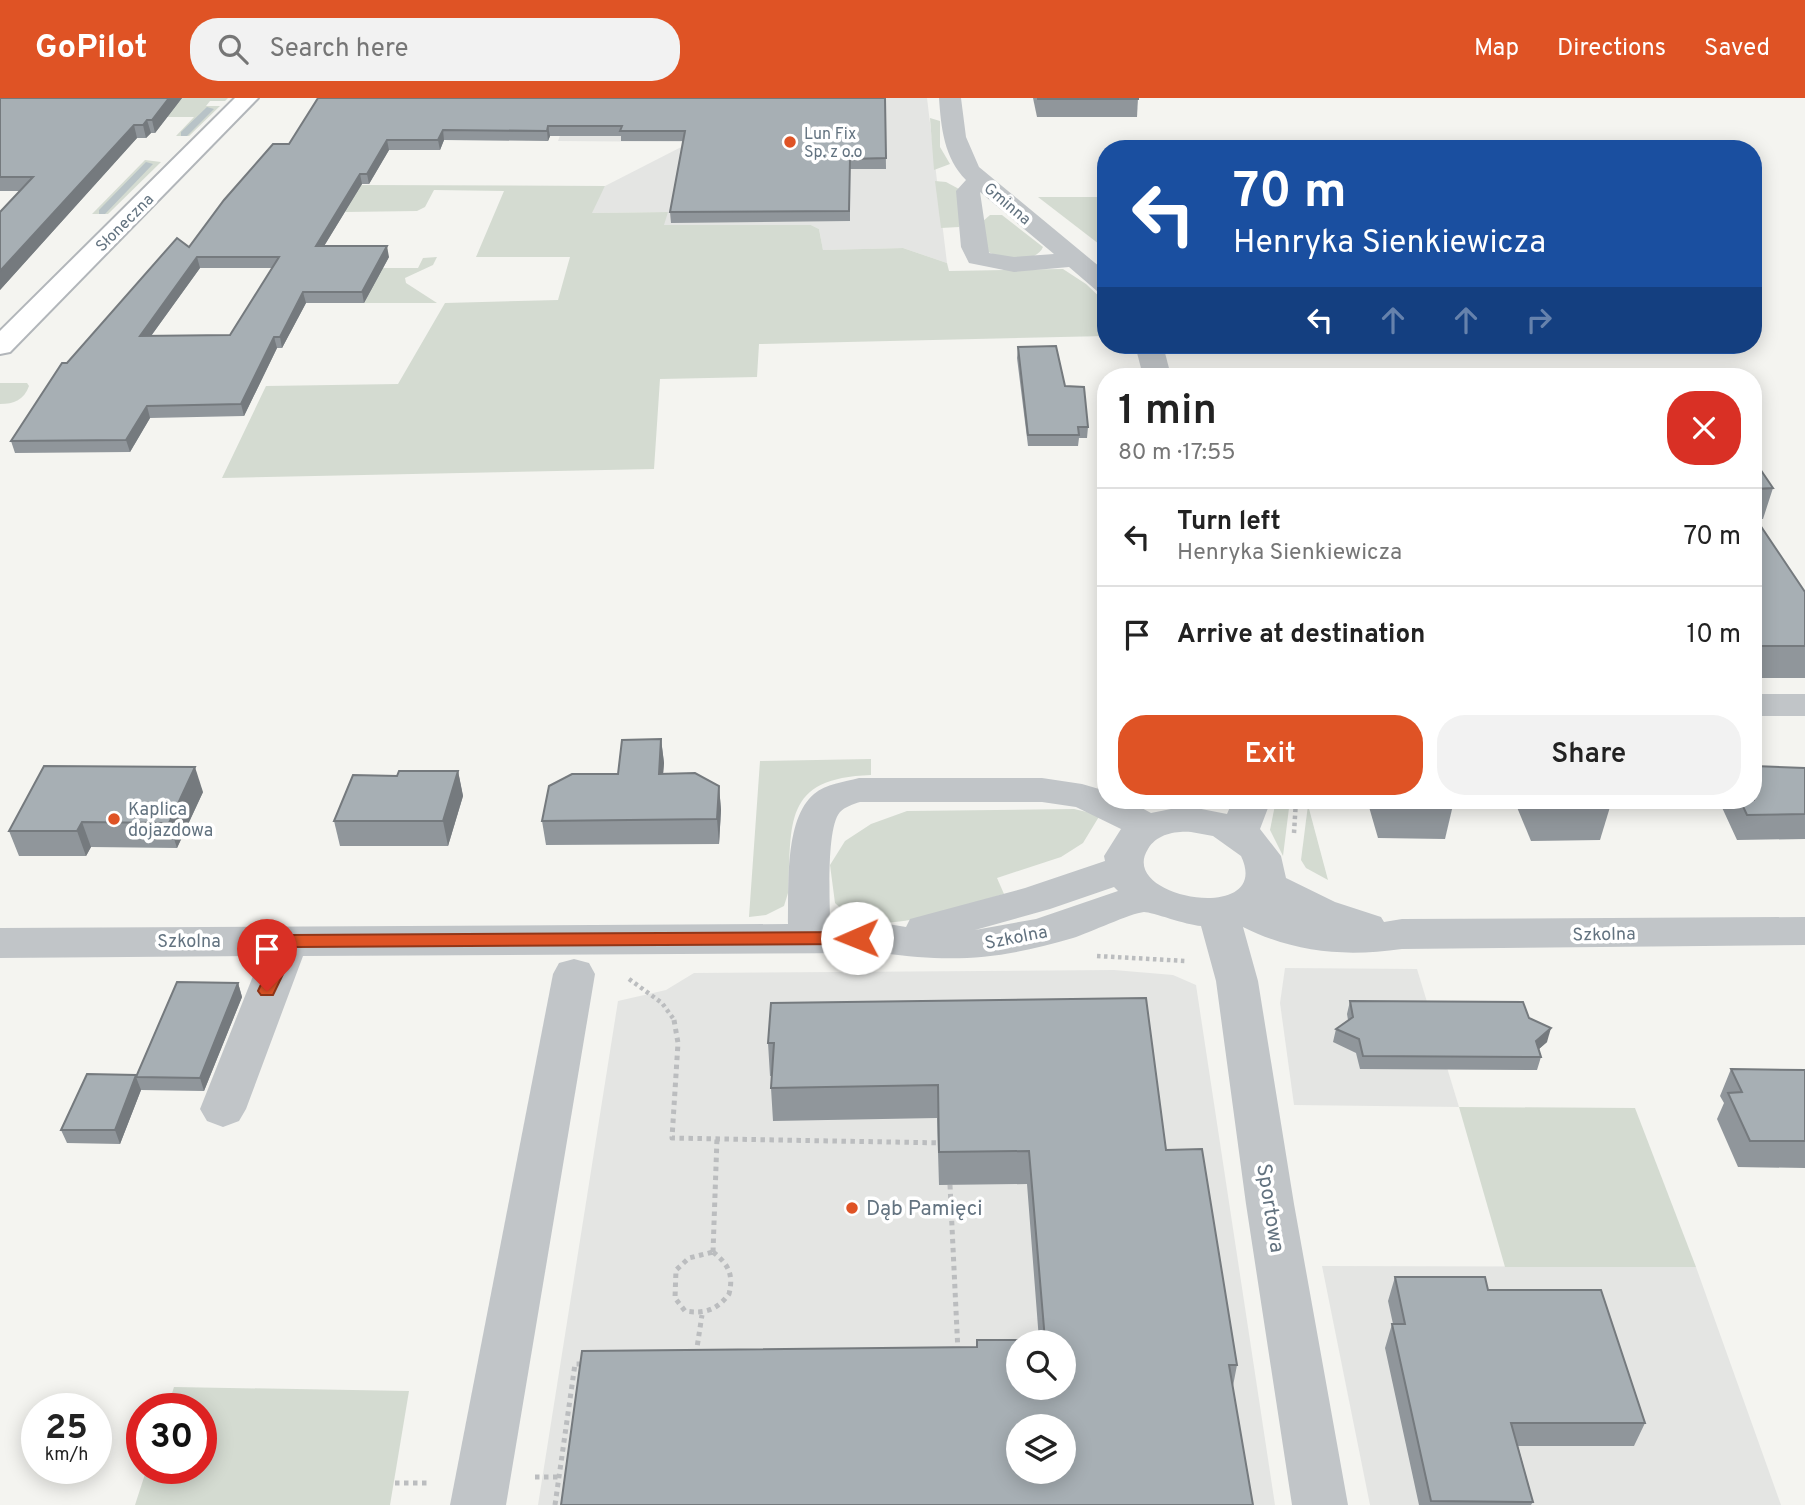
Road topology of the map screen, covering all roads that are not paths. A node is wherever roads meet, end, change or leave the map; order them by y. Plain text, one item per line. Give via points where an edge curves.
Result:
1 (247, 98) edge
2 (950, 98) edge
3 (981, 181) junction
4 (1011, 206) junction
5 (970, 214) junction
6 (1074, 258) junction
7 (1097, 277) edge
8 (0, 346) edge
9 (1762, 705) edge
10 (1805, 705) edge
11 (1097, 801) edge
12 (1114, 809) edge
13 (1204, 810) edge
14 (1245, 816) edge
15 (1148, 828) junction
16 (1136, 882) junction
17 (1240, 901) junction
18 (1805, 932) edge
19 (809, 939) junction
20 (290, 941) junction
21 (0, 943) edge
22 (574, 974) dead end
23 (223, 1109) dead end
24 (478, 1505) edge
25 (1321, 1505) edge

1 - 8 main road, Słoneczna
2 - 3 street, Gminna via 955,147
3 - 4 street, Gminna
3 - 5 street via 968,191
4 - 5 street
4 - 6 street, Gminna
5 - 6 street via 978,258 1021,264
6 - 7 street, Gminna
9 - 10 street
11 - 19 street via 1042,790 859,790 838,796 822,809 813,832
12 - 15 street
13 - 14 street via 1220,825
13 - 15 street
14 - 17 street, Sportowa via 1251,842 1266,868
15 - 16 street via 1129,845 1124,860
16 - 17 street via 1171,909 1195,914
16 - 19 street, Szkolna via 1057,929 971,946 882,938
17 - 18 street, Szkolna via 1271,925 1346,942 1402,934
17 - 25 street, Sportowa via 1237,981
19 - 20 street, Szkolna
20 - 21 street, Szkolna
20 - 23 street
22 - 24 street

